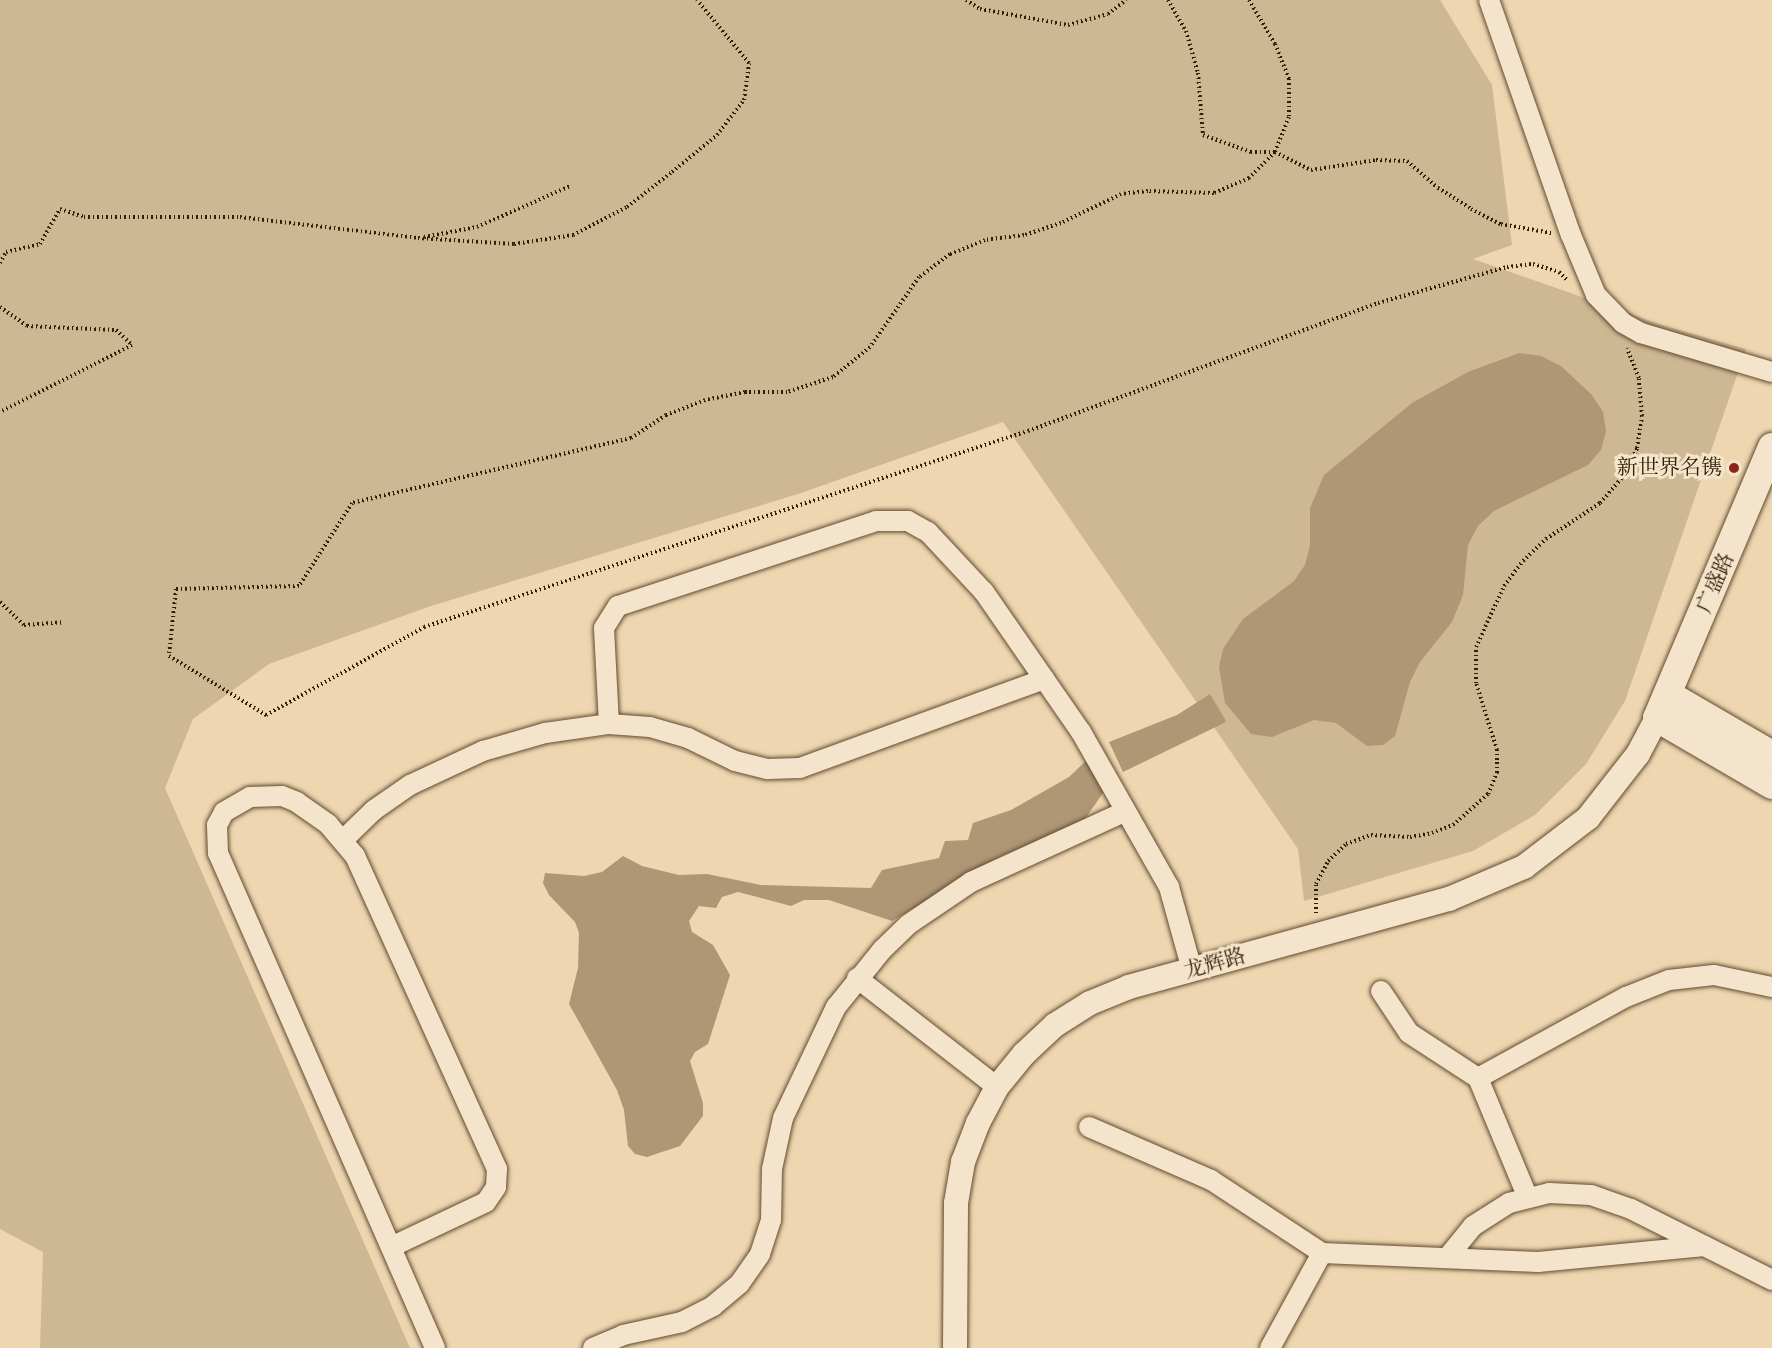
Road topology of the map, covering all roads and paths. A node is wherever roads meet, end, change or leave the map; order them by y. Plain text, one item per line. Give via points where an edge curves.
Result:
1 (697, 0) edge
2 (966, 0) edge
3 (1126, 0) edge
4 (1168, 0) edge
5 (1249, 0) edge
6 (1489, 0) edge
7 (1275, 152) junction
8 (570, 186) dead end
9 (1571, 235) junction
10 (417, 238) junction
11 (0, 262) edge
12 (1572, 285) dead end
13 (0, 307) edge
14 (1625, 344) dead end
15 (1772, 372) edge
16 (0, 412) edge
17 (1772, 447) edge
18 (0, 602) edge
19 (63, 622) dead end
20 (1044, 679) junction
21 (1663, 707) junction
22 (609, 724) junction
23 (1772, 755) edge
24 (1772, 785) edge
25 (1126, 811) junction
26 (343, 840) junction
27 (1323, 934) junction
28 (1192, 970) junction
29 (857, 978) junction
30 (1772, 987) edge
31 (1381, 991) dead end
32 (1478, 1078) junction
33 (997, 1087) junction
34 (1089, 1127) dead end
35 (1528, 1198) junction
36 (1704, 1246) junction
37 (391, 1247) junction
38 (1322, 1253) junction
39 (1447, 1258) junction
40 (1772, 1280) edge
41 (435, 1348) edge
42 (593, 1348) edge
43 (955, 1348) edge
44 (1270, 1348) edge

1 - 10 path via 749,63 744,100 717,135 627,207 573,235 514,244
2 - 3 path via 981,9 1068,25 1108,14
4 - 7 path via 1186,32 1198,73 1203,135 1251,152
5 - 7 path via 1275,44 1289,80 1289,117
6 - 9 street
7 - 9 path via 1311,170 1376,160 1407,161 1438,188 1501,224
7 - 12 path via 1249,178 1214,193 1148,190 1121,194 1061,223 1024,235 985,240 950,254 919,277 870,347 833,377 787,392 746,392 705,399 666,415 631,438 352,503 299,586 176,589 169,656 266,715 424,627 1028,431 1378,303 1507,267 1533,264 1559,272
8 - 10 path via 477,227
9 - 15 street via 1596,295 1623,323 1641,333
10 - 11 path via 240,217 84,217 60,209 40,244 6,252
13 - 16 path via 27,326 116,330 132,345
14 - 27 path via 1639,378 1642,416 1637,448 1600,503 1555,533 1523,561 1504,586 1476,647 1476,683 1497,750 1497,773 1488,794 1475,809 1443,829 1410,837 1371,835 1346,844 1328,861 1317,884 1315,910
17 - 21 main road, 广盛路
18 - 19 path via 24,625
20 - 22 street via 800,768 735,761 669,731
20 - 22 street via 984,592 927,532 908,521 886,519 618,606 604,628
20 - 25 street via 1081,732
21 - 23 main road
21 - 24 main road
21 - 27 street, 龙辉路 via 1633,762 1588,818 1524,867 1449,899
22 - 26 street via 545,733 456,762 392,797
25 - 28 street via 1169,887
25 - 29 street via 947,897 909,924
26 - 37 street via 366,873 497,1169 496,1187 486,1202
26 - 37 street via 297,802 266,795 250,797 224,812 215,839
27 - 28 street, 龙辉路
28 - 33 street, 龙辉路 via 1129,987 1090,1003 1055,1026 1024,1054
29 - 33 street
29 - 42 street via 818,1038 783,1118 772,1169 771,1220 760,1254 740,1283 713,1306 682,1322 622,1335
30 - 32 street via 1714,975 1669,980 1626,997
31 - 32 street via 1409,1033
32 - 35 street
33 - 43 street, 龙辉路 via 967,1152 956,1203
34 - 38 street via 1210,1180
35 - 36 street via 1549,1193 1591,1195 1631,1209
35 - 39 street via 1509,1203 1473,1226
36 - 39 street via 1538,1262
36 - 40 street
37 - 41 street
38 - 39 street
38 - 44 street

